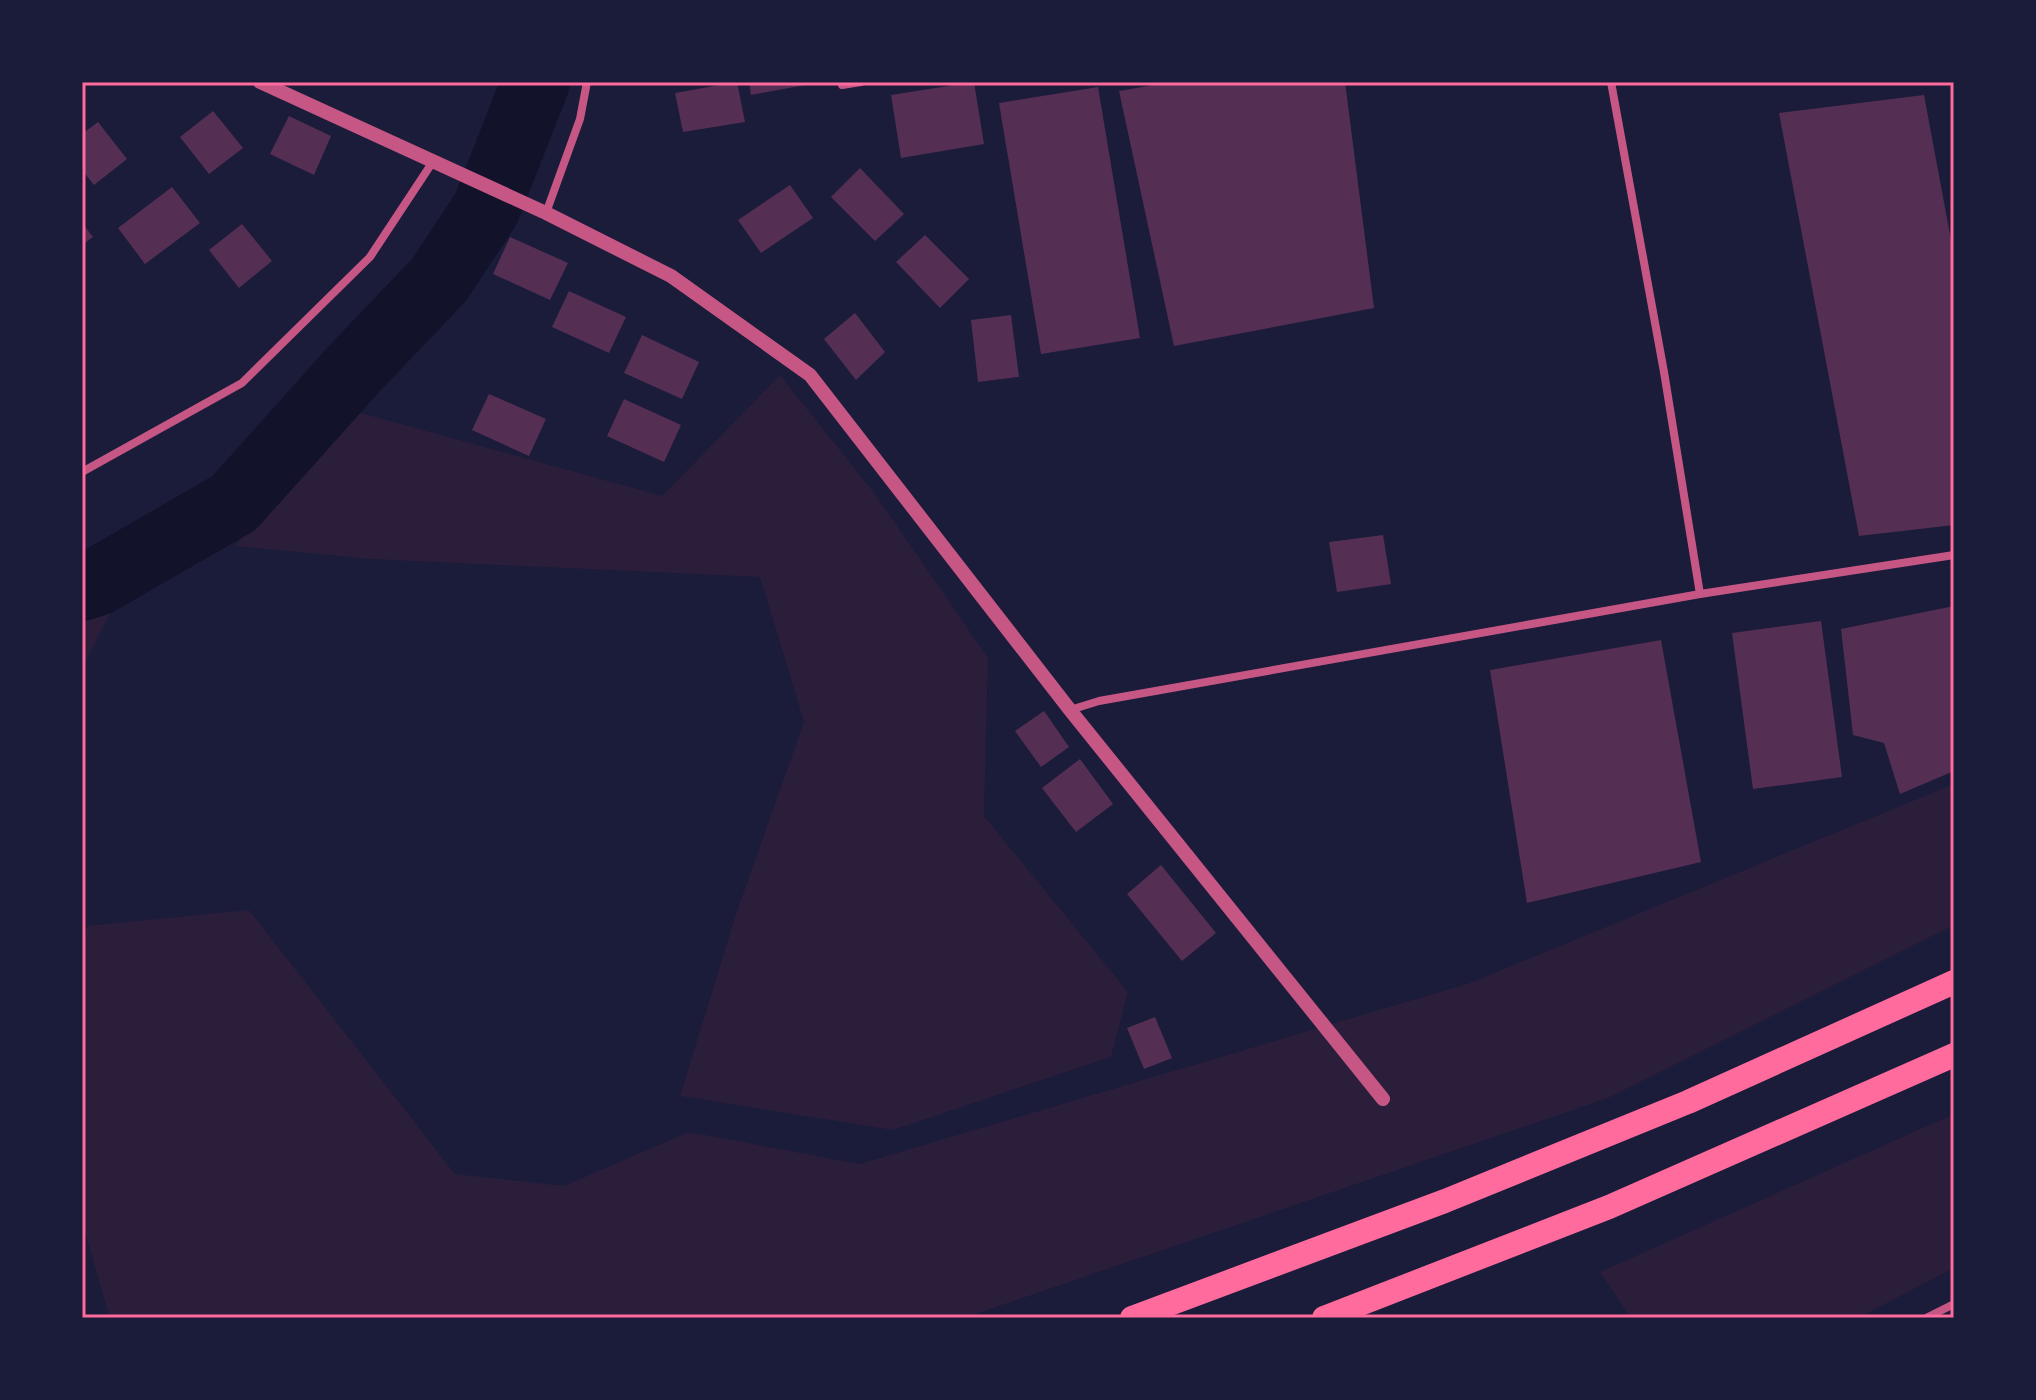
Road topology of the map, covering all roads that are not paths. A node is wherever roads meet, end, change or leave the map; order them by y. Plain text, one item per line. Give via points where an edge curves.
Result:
1 (260, 82) edge
2 (587, 82) edge
3 (861, 82) edge
4 (1611, 82) edge
5 (842, 85) dead end
6 (432, 163) junction
7 (546, 213) junction
8 (82, 472) edge
9 (1954, 555) edge
10 (1700, 594) junction
11 (1070, 710) junction
12 (1954, 982) edge
13 (1954, 1055) edge
14 (1383, 1099) dead end
15 (1954, 1304) edge
16 (1132, 1318) edge
17 (1324, 1318) edge
18 (1926, 1318) edge

1 - 6 street
2 - 7 street via 580,119
3 - 5 street
4 - 10 street
6 - 7 street
6 - 8 street via 370,257 242,383
7 - 11 street via 671,276 810,375
9 - 10 street
10 - 11 street
11 - 14 street
12 - 16 highway via 1688,1102 1488,1184
13 - 17 highway via 1609,1207
15 - 18 street

